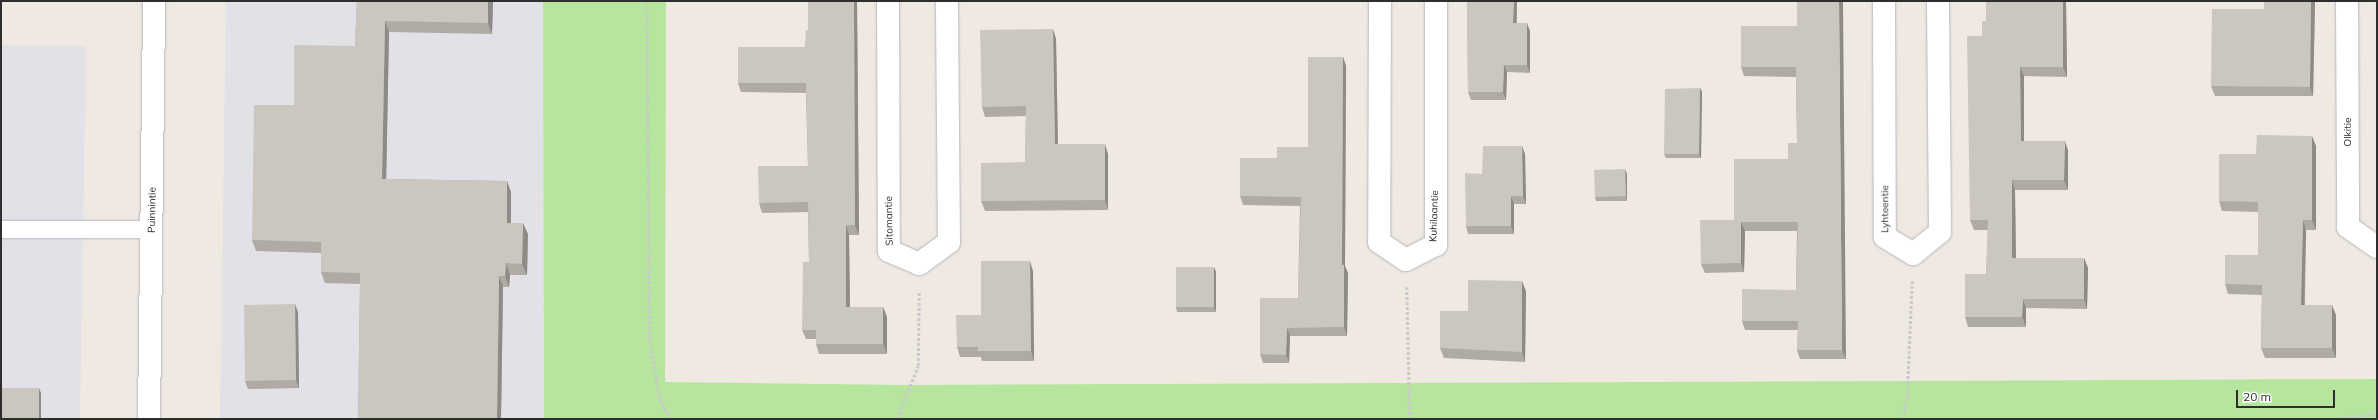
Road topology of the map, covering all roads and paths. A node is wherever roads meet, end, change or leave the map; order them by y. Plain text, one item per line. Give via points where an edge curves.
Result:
1 (154, 1) edge
2 (647, 1) edge
3 (888, 1) edge
4 (947, 1) edge
5 (1380, 1) edge
6 (1436, 1) edge
7 (1884, 1) edge
8 (1938, 1) edge
9 (2347, 1) edge
10 (151, 229) junction
11 (1, 230) edge
12 (2377, 247) edge
13 (1913, 254) junction
14 (1406, 260) junction
15 (919, 264) junction
16 (2377, 414) edge
17 (1411, 418) edge
18 (149, 419) edge
19 (671, 419) edge
20 (897, 419) edge
21 (1902, 419) edge
22 (2333, 419) edge

1 - 10 street, Puinnintie
2 - 19 path via 650,341 660,399
3 - 15 street, Sitomantie via 889,251
4 - 15 street via 950,242
5 - 14 street via 1379,242
6 - 14 street, Kuhilaantie via 1436,245
7 - 13 street, Lyhteentie via 1885,237
8 - 13 street via 1940,232
9 - 12 street, Olkitie via 2348,227
10 - 11 lane
10 - 18 street, Puinnintie
13 - 21 path via 1907,399
14 - 17 path
15 - 20 path via 918,366
16 - 22 path

